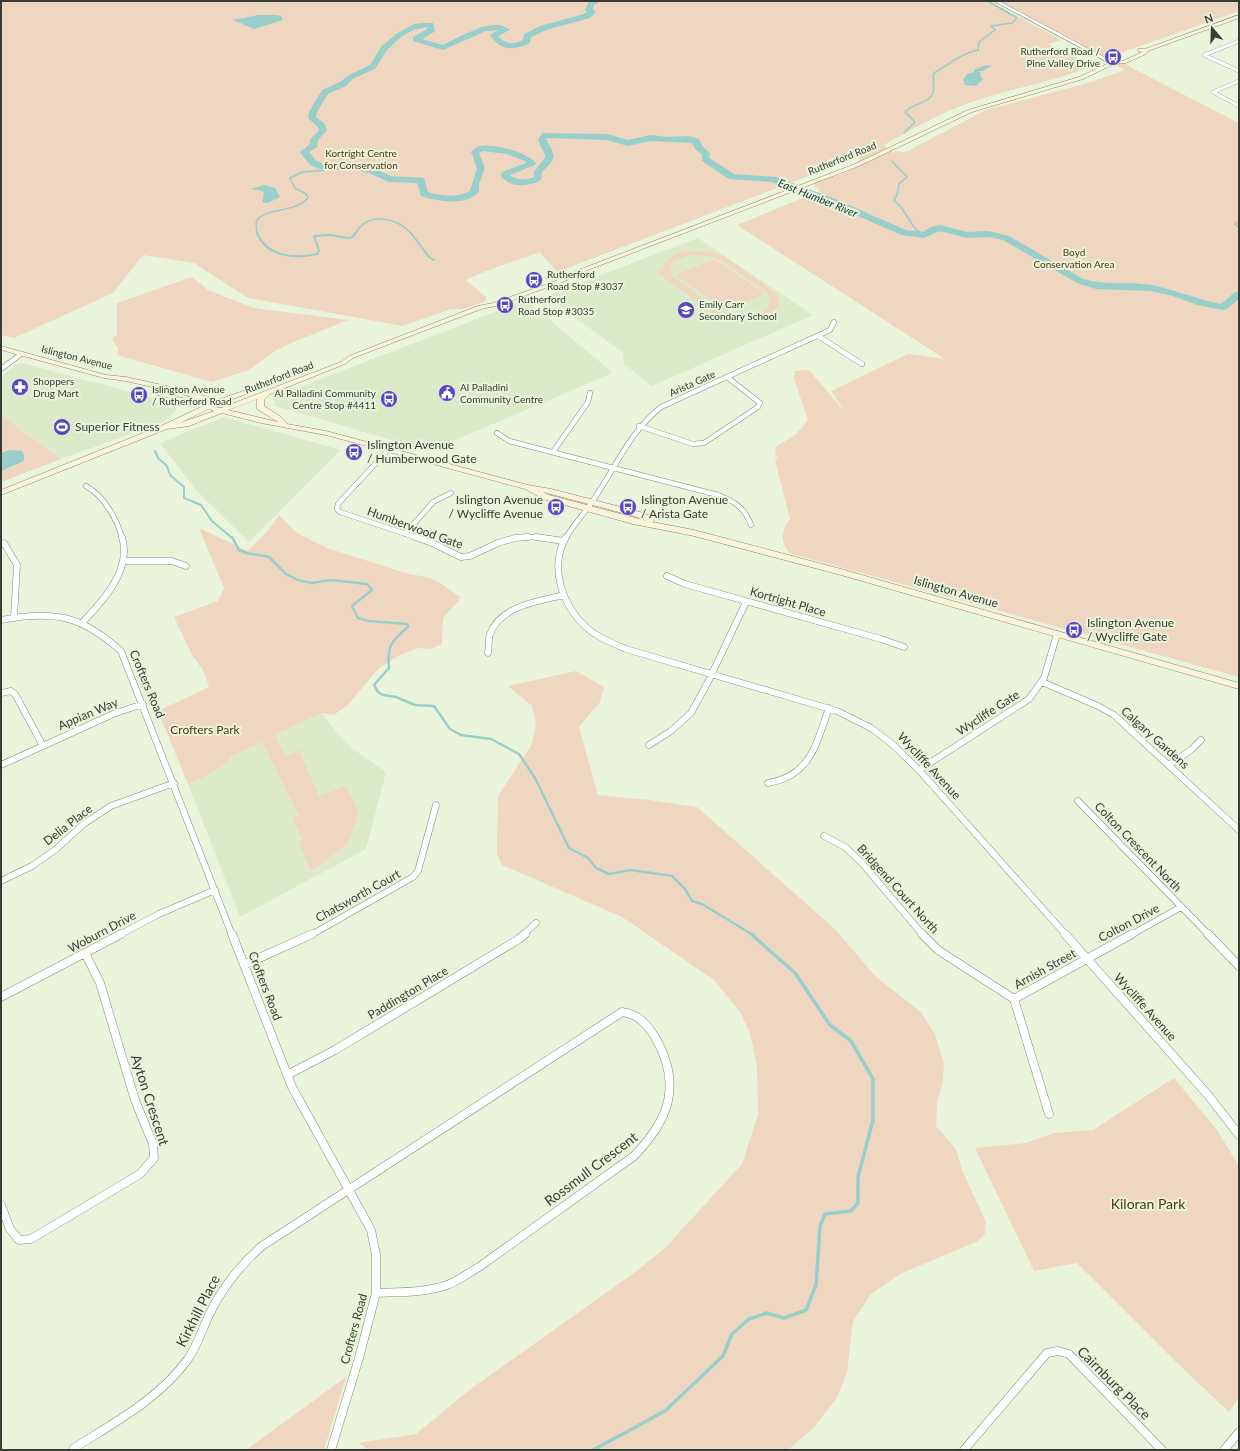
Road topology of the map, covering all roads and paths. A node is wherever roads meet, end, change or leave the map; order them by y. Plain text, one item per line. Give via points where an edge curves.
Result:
1 (996, 1) edge
2 (1239, 16) edge
3 (1239, 41) edge
4 (1113, 63) junction
5 (1239, 71) edge
6 (1239, 81) edge
7 (1239, 106) edge
8 (834, 322) dead end
9 (818, 336) junction
10 (1, 348) edge
11 (21, 354) junction
12 (351, 357) junction
13 (862, 364) dead end
14 (1, 369) edge
15 (727, 378) junction
16 (148, 385) junction
17 (270, 391) junction
18 (156, 393) junction
19 (590, 393) dead end
20 (231, 406) junction
21 (210, 407) junction
22 (221, 407) junction
23 (282, 424) junction
24 (639, 426) junction
25 (166, 427) junction
26 (156, 431) junction
27 (497, 433) dead end
28 (388, 450) junction
29 (553, 452) junction
30 (613, 467) junction
31 (86, 486) dead end
32 (528, 487) junction
33 (1, 493) edge
34 (451, 493) dead end
35 (592, 502) junction
36 (586, 508) junction
37 (751, 525) dead end
38 (664, 526) junction
39 (405, 534) junction
40 (564, 541) junction
41 (1, 544) edge
42 (123, 561) junction
43 (186, 566) dead end
44 (667, 576) dead end
45 (564, 595) junction
46 (746, 602) junction
47 (14, 618) junction
48 (1, 620) edge
49 (82, 624) junction
50 (1057, 634) junction
51 (904, 647) dead end
52 (488, 653) dead end
53 (712, 673) junction
54 (1042, 682) junction
55 (1239, 686) edge
56 (1, 693) edge
57 (143, 704) junction
58 (829, 708) junction
59 (1201, 740) dead end
60 (649, 745) dead end
61 (43, 746) junction
62 (1, 765) edge
63 (1169, 765) junction
64 (919, 770) junction
65 (174, 783) junction
66 (768, 784) dead end
67 (1078, 801) dead end
68 (436, 805) dead end
69 (1239, 830) edge
70 (824, 836) dead end
71 (1, 881) edge
72 (215, 890) junction
73 (1181, 907) junction
74 (536, 923) dead end
75 (85, 953) junction
76 (1086, 959) junction
77 (244, 965) junction
78 (1239, 966) edge
79 (1, 997) edge
80 (1014, 999) junction
81 (287, 1075) junction
82 (1049, 1114) dead end
83 (1239, 1135) edge
84 (349, 1190) junction
85 (1, 1205) edge
86 (376, 1293) junction
87 (1239, 1432) edge
88 (74, 1448) dead end
89 (331, 1450) edge
90 (964, 1450) edge
91 (1162, 1450) edge
92 (1224, 1450) edge

1 - 4 street
2 - 4 main road, Rutherford Road via 1146,50 1124,62
3 - 5 street via 1204,55
4 - 12 main road, Rutherford Road via 1081,78 970,112 857,165 578,272 487,301 480,307
6 - 7 street via 1213,92
8 - 9 street, Arista Gate via 830,330
9 - 13 street
9 - 15 street, Arista Gate
10 - 11 main road, Islington Avenue
11 - 14 street
11 - 16 main road, Islington Avenue via 106,377
12 - 17 main road, Rutherford Road via 343,363
12 - 22 main road, Rutherford Road via 338,358
15 - 24 street, Arista Gate via 661,407
15 - 24 street via 760,403 758,407 704,443 693,444
16 - 18 main road, Islington Avenue
16 - 22 main road, Islington Avenue via 180,391
17 - 20 main road, Rutherford Road
17 - 23 main road via 261,398 260,406 279,418
18 - 21 main road
18 - 26 main road via 179,402 185,410 178,419
19 - 29 street via 588,402
20 - 22 main road, Rutherford Road
20 - 23 main road, Islington Avenue
21 - 22 main road, Rutherford Road
21 - 25 main road, Rutherford Road
22 - 23 main road, Islington Avenue via 262,421
22 - 25 main road, Rutherford Road via 186,424
23 - 28 main road, Islington Avenue
24 - 30 street, Arista Gate
25 - 26 main road, Rutherford Road
26 - 33 main road, Rutherford Road
27 - 29 street via 510,441
28 - 32 main road, Islington Avenue
28 - 39 street, Humberwood Gate via 338,504 337,509
29 - 30 street
30 - 35 street, Arista Gate
30 - 37 street via 726,498 741,506 748,514
31 - 42 street via 94,489 114,516 124,540
32 - 35 main road, Islington Avenue
32 - 36 main road, Islington Avenue via 546,497
34 - 39 street via 433,502
35 - 36 street, Arista Gate
35 - 38 main road, Islington Avenue via 637,514
36 - 38 main road, Islington Avenue via 633,521
36 - 40 street, Wycliffe Avenue
38 - 50 main road, Islington Avenue via 841,572
39 - 40 street, Humberwood Gate via 461,557 470,556 515,538 534,537
40 - 45 street, Wycliffe Avenue via 558,565
41 - 47 street via 4,543 17,565
42 - 43 street via 172,561
42 - 49 street via 116,581
44 - 46 street, Kortright Place
45 - 52 street via 516,609 498,621 490,634
45 - 53 street, Wycliffe Avenue via 586,626 603,638 626,649
46 - 51 street, Kortright Place
46 - 53 street
47 - 48 street, Crofters Road
47 - 49 street, Crofters Road via 63,618
49 - 57 street, Crofters Road via 106,637 121,651
50 - 54 street, Wycliffe Gate
50 - 55 main road, Islington Avenue
53 - 58 street, Wycliffe Avenue
53 - 60 street via 691,713 671,731
54 - 63 street, Calgary Gardens via 1114,715
54 - 64 street, Wycliffe Gate via 1026,702
56 - 61 street via 11,691 15,694
57 - 61 street, Appian Way via 113,714
57 - 65 street, Crofters Road
58 - 64 street, Wycliffe Avenue via 874,729
58 - 66 street via 805,763 787,778
59 - 63 street
61 - 62 street, Appian Way
63 - 69 street, Calgary Gardens
64 - 76 street, Wycliffe Avenue
65 - 71 street, Delia Place via 111,806 85,823 55,850 32,866
65 - 72 street, Crofters Road
67 - 73 street, Colton Crescent North
68 - 77 street, Chatsworth Court via 418,872 413,877 305,938
70 - 80 street, Bridgend Court North via 845,847 862,863 938,950
72 - 75 street, Woburn Drive via 170,909
72 - 77 street, Crofters Road
73 - 76 street, Colton Drive
73 - 78 street, Colton Crescent North
74 - 81 street, Paddington Place via 519,939 335,1050
75 - 79 street, Woburn Drive
75 - 85 street, Ayton Crescent via 100,983 135,1100 153,1144 154,1158 140,1174 31,1239 19,1240 10,1230
76 - 80 street, Arnish Street
76 - 83 street, Wycliffe Avenue via 1208,1095
77 - 81 street, Crofters Road
80 - 82 street
81 - 84 street, Crofters Road
84 - 86 street, Crofters Road via 371,1230 378,1270
84 - 86 street, Rossmull Crescent via 622,1012 633,1013 639,1018 654,1036 666,1057 670,1083 665,1115 648,1143 634,1156 458,1280 434,1288
84 - 88 street, Kirkhill Place via 247,1258 226,1282 189,1357 176,1375 148,1400
86 - 89 street, Crofters Road
87 - 92 street
90 - 91 street, Cairnburg Place via 1047,1353 1058,1351 1068,1354

